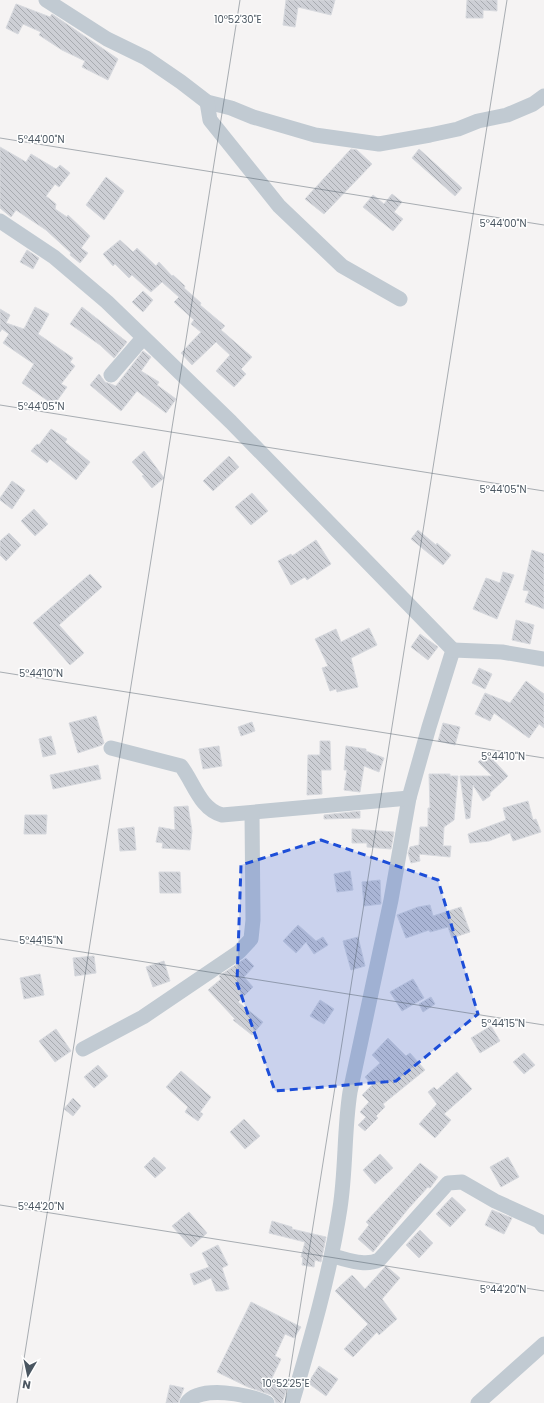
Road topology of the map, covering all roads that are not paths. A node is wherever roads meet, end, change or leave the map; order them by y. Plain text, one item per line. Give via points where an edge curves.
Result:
1 (46, 0) edge
2 (544, 96) edge
3 (207, 102) junction
4 (0, 221) edge
5 (400, 299) dead end
6 (143, 338) junction
7 (111, 375) dead end
8 (453, 650) junction
9 (544, 657) edge
10 (111, 748) dead end
11 (409, 798) junction
12 (252, 813) junction
13 (83, 1049) dead end
14 (544, 1227) edge
15 (332, 1256) junction
16 (544, 1344) edge
17 (187, 1403) edge
18 (267, 1403) edge
19 (292, 1403) edge
20 (478, 1403) edge

1 - 3 street via 107,39 146,58
2 - 3 street via 533,104 507,115 478,121 458,129 379,144 315,135
3 - 5 street via 210,120 279,206 342,266
4 - 6 street via 59,262 107,302
6 - 7 street
6 - 8 street via 231,422
8 - 9 street
8 - 11 street
10 - 12 street via 181,766 205,805 213,812 222,815
11 - 12 street
11 - 15 street via 391,900 350,1092 340,1205
12 - 13 street via 251,939 239,952 143,1017
14 - 15 street via 539,1221 494,1201 462,1182 454,1181 448,1183 379,1260 365,1263
15 - 19 street
16 - 20 street
17 - 18 street via 191,1398 203,1394 244,1394

